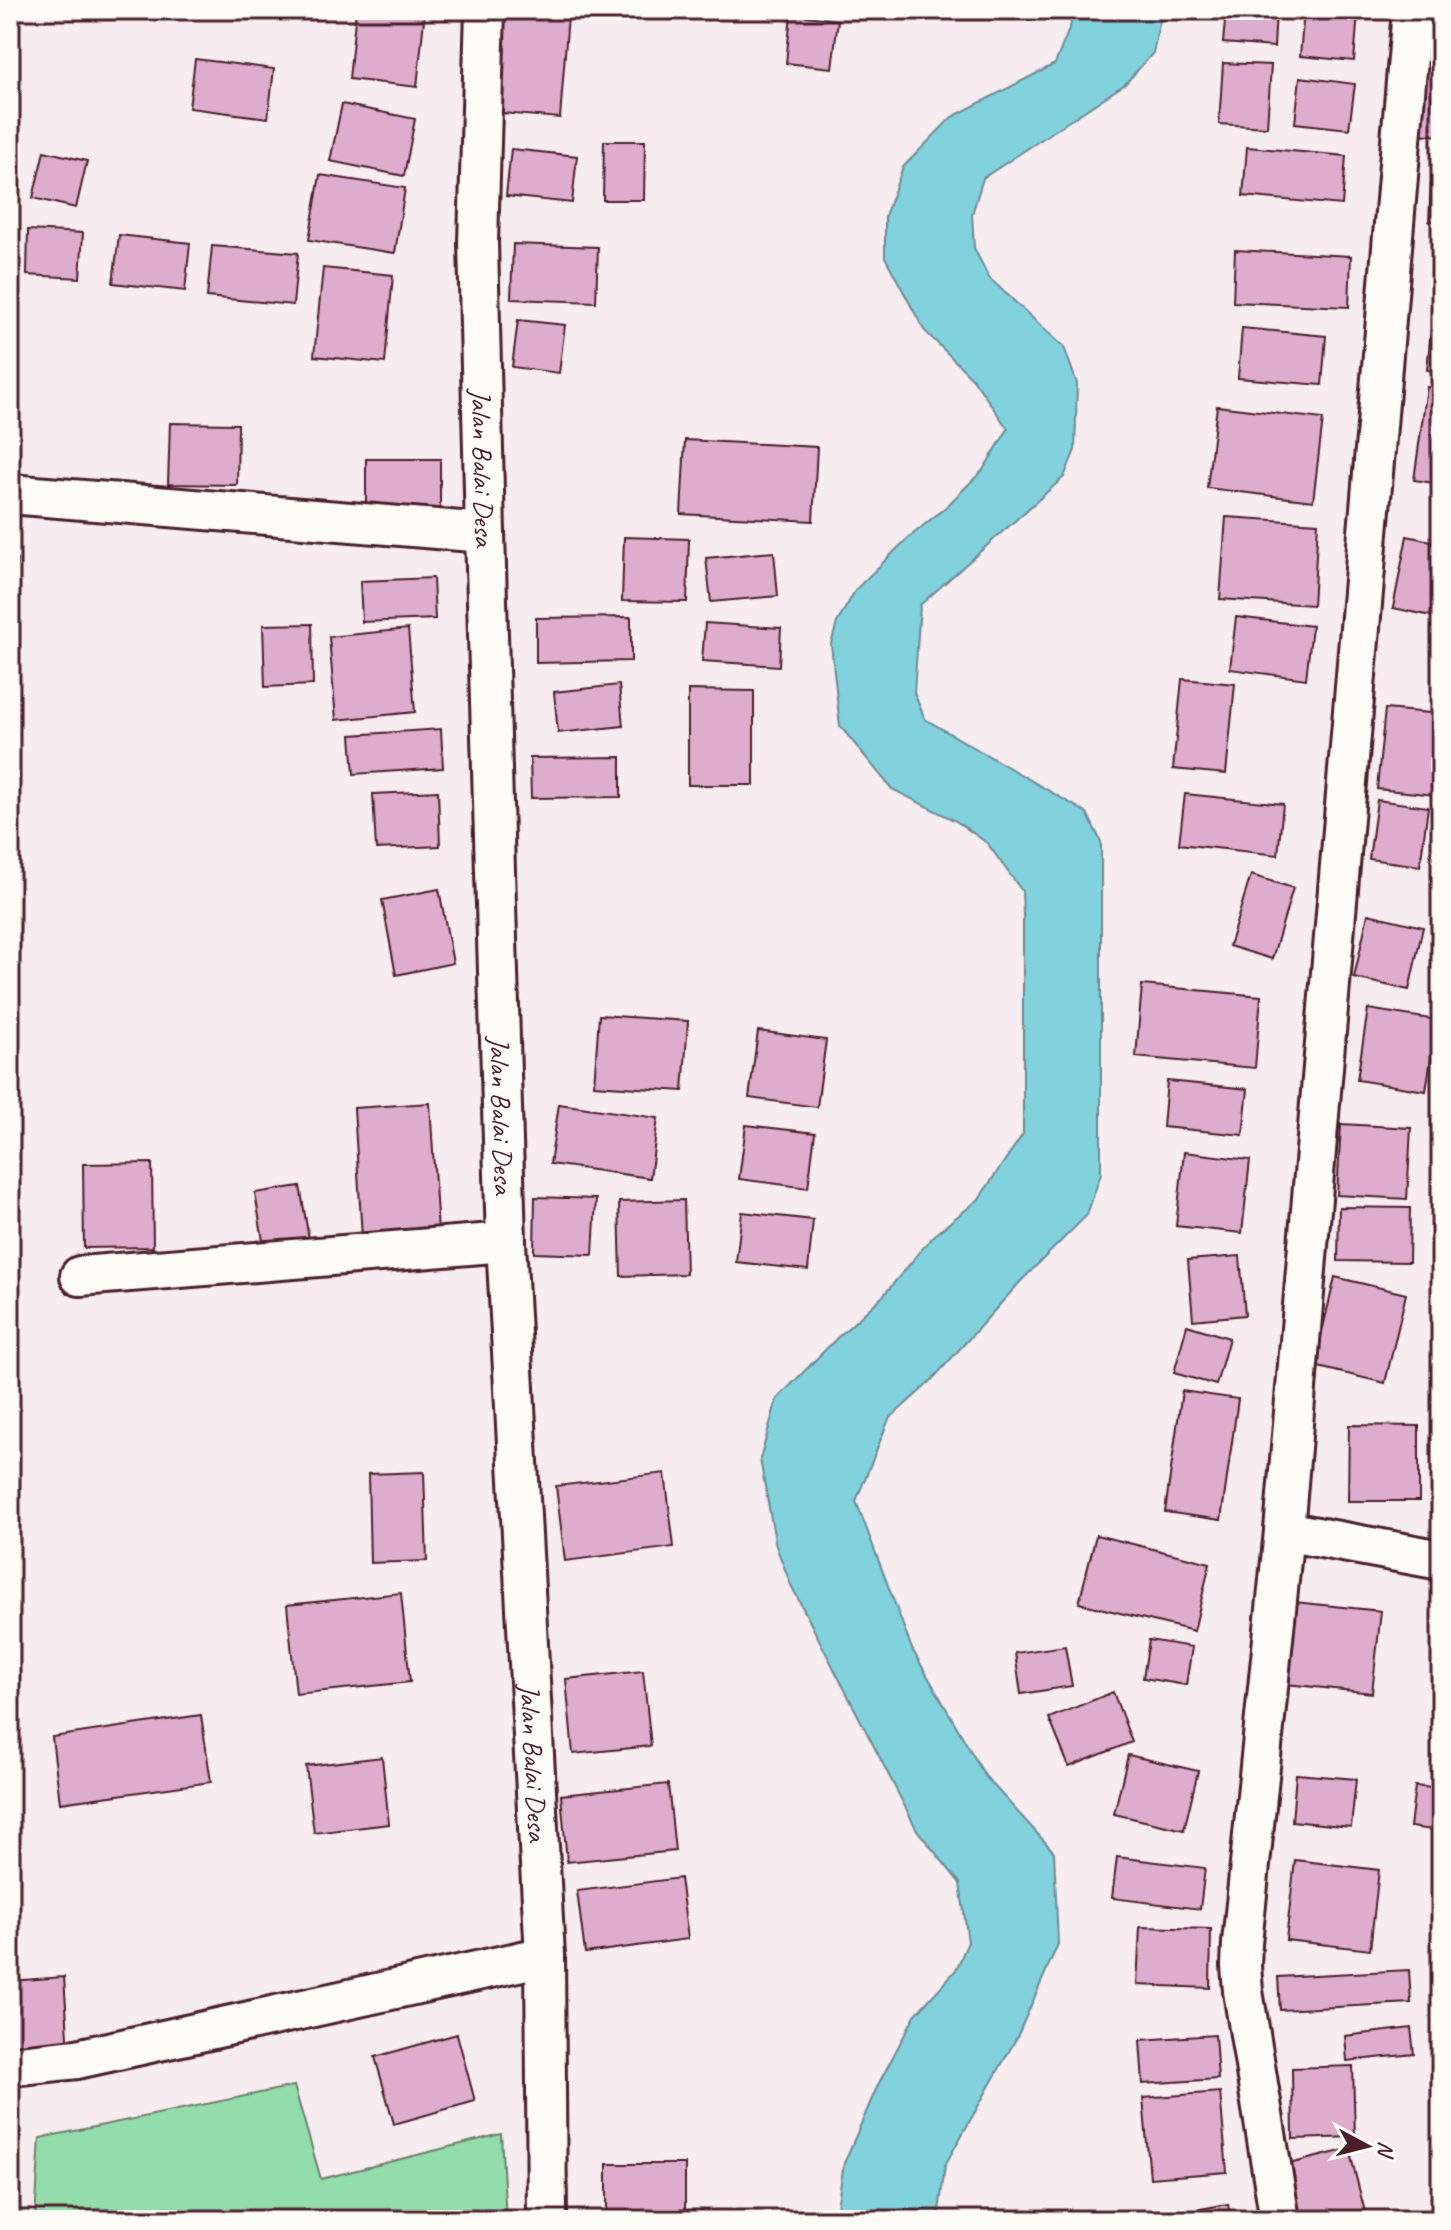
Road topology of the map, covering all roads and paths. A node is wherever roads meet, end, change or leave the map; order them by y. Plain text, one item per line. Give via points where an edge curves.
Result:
1 (485, 10) edge
2 (1412, 10) edge
3 (10, 494) edge
4 (485, 533) junction
5 (506, 1242) junction
6 (80, 1276) dead end
7 (1284, 1531) junction
8 (1441, 1560) edge
9 (545, 1956) junction
10 (10, 2066) edge
11 (547, 2220) edge
12 (1280, 2220) edge

1 - 4 street, Jalan Balai Desa via 478,242
2 - 7 street
3 - 4 street
4 - 5 street, Jalan Balai Desa
5 - 6 street
5 - 9 street, Jalan Balai Desa
7 - 8 street
7 - 12 street via 1241,1966
9 - 10 street via 77,2059
9 - 11 street, Jalan Balai Desa

